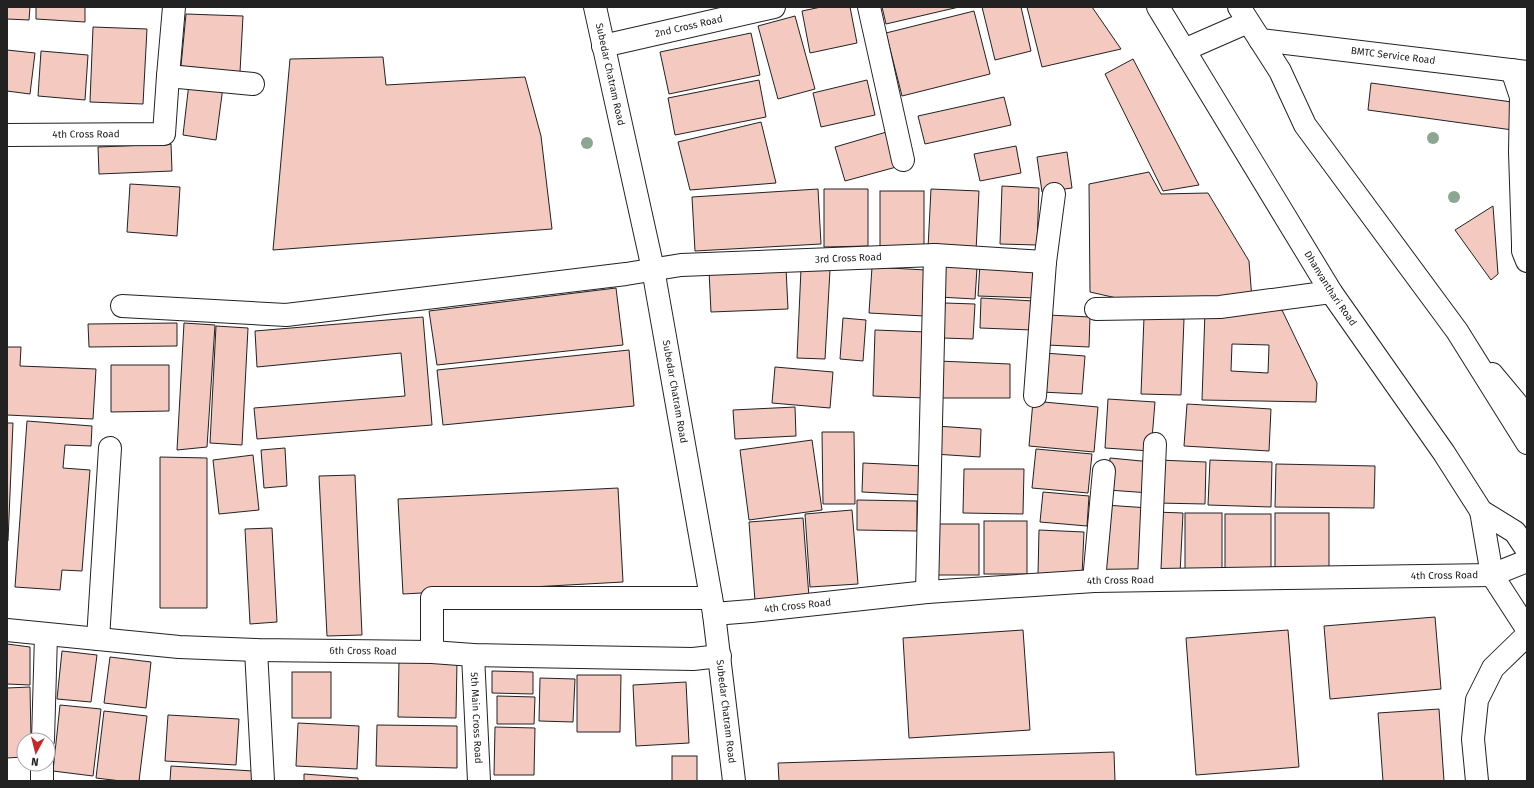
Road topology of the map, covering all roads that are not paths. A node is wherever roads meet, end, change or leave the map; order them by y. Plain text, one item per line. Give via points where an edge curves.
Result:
1 (174, 7) edge
2 (595, 7) edge
3 (774, 7) edge
4 (869, 7) edge
5 (1158, 7) edge
6 (1244, 14) edge
7 (1260, 40) junction
8 (603, 46) junction
9 (1184, 50) junction
10 (1520, 71) edge
11 (168, 76) junction
12 (253, 84) dead end
13 (7, 135) edge
14 (903, 160) dead end
15 (1054, 194) dead end
16 (935, 255) junction
17 (1527, 261) edge
18 (1045, 262) junction
19 (653, 269) junction
20 (1331, 292) junction
21 (122, 306) dead end
22 (1096, 309) dead end
23 (1457, 331) junction
24 (1035, 396) dead end
25 (1527, 416) edge
26 (1527, 443) edge
27 (1155, 444) dead end
28 (110, 448) dead end
29 (1104, 471) dead end
30 (1481, 511) junction
31 (1527, 550) edge
32 (1527, 561) edge
33 (1492, 575) junction
34 (1149, 580) junction
35 (1094, 581) junction
36 (927, 592) junction
37 (712, 606) junction
38 (1527, 629) edge
39 (7, 630) edge
40 (46, 635) junction
41 (1527, 635) edge
42 (98, 639) junction
43 (256, 650) junction
44 (432, 652) junction
45 (473, 655) junction
46 (720, 656) junction
47 (43, 732) edge
48 (263, 781) edge
49 (479, 781) edge
50 (734, 781) edge
51 (1477, 781) edge

1 - 11 street
2 - 8 street, Subedar Chatram Road
3 - 8 street, 2nd Cross Road
4 - 14 street
5 - 9 street, Dhanvanthari Road
6 - 7 street
6 - 9 street
7 - 10 street, BMTC Service Road
7 - 23 street via 1280,71 1305,126
8 - 19 street, Subedar Chatram Road
9 - 20 street, Dhanvanthari Road
10 - 17 street via 1522,237
11 - 12 street
11 - 13 street, 4th Cross Road via 164,134
15 - 18 street
16 - 18 street, 3rd Cross Road
16 - 19 street, 3rd Cross Road via 681,265
16 - 36 street
18 - 24 street
19 - 21 street, 3rd Cross Road via 286,315
19 - 37 street, Subedar Chatram Road
20 - 22 street via 1220,308
20 - 30 street, Dhanvanthari Road
23 - 25 street
23 - 26 street
27 - 34 street
28 - 42 street
29 - 35 street
30 - 31 street, Dhanvanthari Road via 1515,532
30 - 33 street
32 - 33 street, 4th Cross Road
33 - 34 street, 4th Cross Road
33 - 38 street
34 - 35 street, 4th Cross Road
35 - 36 street, 4th Cross Road
36 - 37 street, 4th Cross Road via 751,611
37 - 44 street, 4th Cross Road via 432,598
37 - 46 street, Subedar Chatram Road
39 - 40 street, 6th Cross Road
40 - 42 street, 6th Cross Road
40 - 47 street
41 - 51 street via 1494,668 1477,700 1473,739
42 - 43 street, 6th Cross Road via 179,647
43 - 44 street, 6th Cross Road
43 - 48 street
44 - 45 street, 6th Cross Road
45 - 46 street, 6th Cross Road via 693,660
45 - 49 street, 5th Main Cross Road
46 - 50 street, Subedar Chatram Road

